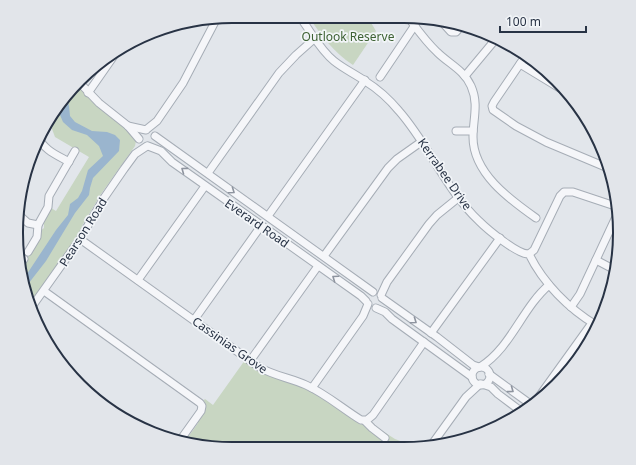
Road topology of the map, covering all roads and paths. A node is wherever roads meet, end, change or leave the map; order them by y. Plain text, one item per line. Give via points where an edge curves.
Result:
1 (304, 23) edge
2 (214, 24) edge
3 (415, 25) joint
4 (447, 28) edge
5 (458, 30) edge
6 (314, 39) junction
7 (493, 43) edge
8 (523, 60) edge
9 (109, 63) edge
10 (520, 64) junction
11 (465, 76) junction
12 (380, 77) dead end
13 (365, 80) junction
14 (550, 82) edge
15 (82, 86) edge
16 (88, 93) junction
17 (157, 121) junction
18 (128, 126) junction
19 (146, 130) junction
20 (456, 131) dead end
21 (474, 131) junction
22 (155, 135) junction
23 (139, 139) junction
24 (422, 142) junction
25 (43, 144) edge
26 (148, 146) junction
27 (76, 151) dead end
28 (135, 154) junction
29 (69, 162) junction
30 (602, 166) edge
31 (208, 173) junction
32 (205, 186) junction
33 (458, 198) junction
34 (611, 205) edge
35 (268, 216) junction
36 (536, 218) dead end
37 (23, 219) edge
38 (613, 223) edge
39 (38, 225) junction
40 (261, 226) junction
41 (296, 237) junction
42 (500, 238) junction
43 (80, 239) junction
44 (290, 246) junction
45 (28, 252) dead end
46 (529, 254) junction
47 (324, 256) junction
48 (596, 260) junction
49 (318, 266) junction
50 (610, 267) edge
51 (138, 280) junction
52 (549, 285) junction
53 (44, 291) junction
54 (378, 294) junction
55 (35, 303) edge
56 (371, 305) junction
57 (571, 307) junction
58 (194, 320) junction
59 (592, 323) edge
60 (431, 333) junction
61 (587, 334) edge
62 (424, 342) junction
63 (494, 357) junction
64 (250, 360) junction
65 (480, 367) junction
66 (489, 373) junction
67 (472, 378) junction
68 (481, 384) junction
69 (549, 384) edge
70 (312, 388) junction
71 (466, 397) junction
72 (528, 401) edge
73 (517, 409) edge
74 (365, 421) junction
75 (184, 436) edge
76 (385, 438) dead end
77 (436, 439) edge

1 - 6 street, Kerrabee Drive
2 - 17 street via 183,83
3 - 11 street via 437,52
3 - 12 street
4 - 5 street via 451,32
6 - 13 street, Kerrabee Drive via 334,62
6 - 31 street via 279,73
7 - 11 street
8 - 10 street
9 - 16 street
10 - 14 street
10 - 30 street via 494,102 494,112 546,142
11 - 21 street via 475,99
13 - 24 street, Kerrabee Drive via 392,103
13 - 35 street
15 - 16 street
16 - 18 street
17 - 19 street
17 - 22 street
18 - 19 street
18 - 23 street
19 - 22 street via 152,131
19 - 23 street via 141,132
20 - 21 street
21 - 36 street via 475,150 484,170 507,197
22 - 26 street via 153,143
22 - 31 street, Everard Road
23 - 26 street via 142,144
23 - 28 street, Pearson Road
24 - 33 street, Kerrabee Drive
24 - 47 street via 388,168
25 - 29 street
26 - 28 street, Pearson Road
32 -> 26 street, Everard Road via 161,151
27 - 29 street
28 - 43 street, Pearson Road via 104,198
29 - 39 street via 49,196 48,207
31 -> 35 street, Everard Road
32 - 40 street, Everard Road
32 - 51 street
33 - 42 street, Kerrabee Drive via 479,221
33 - 54 street via 428,224
34 - 46 street via 573,192 564,192 534,250
35 - 41 street, Everard Road
37 - 39 street via 28,223
38 - 48 street
39 - 45 street via 37,237
40 - 44 street, Everard Road
40 - 58 street
41 - 44 street
41 - 47 street, Everard Road
42 - 46 street, Kerrabee Drive via 522,253
42 - 60 street
43 - 51 street, Cassinias Grove
43 - 53 street, Pearson Road
44 - 49 street, Everard Road
46 - 52 street
47 - 54 street, Everard Road via 364,287
48 - 50 street
48 - 57 street
56 -> 49 street, Everard Road
49 - 64 street
51 - 58 street, Cassinias Grove
52 - 57 street
52 - 63 street
53 - 55 street, Pearson Road
53 - 75 street via 200,403 201,411
54 - 56 street via 381,303
54 - 56 street via 368,294
54 -> 60 street, Everard Road
56 - 62 street, Everard Road via 385,312
56 - 70 street
57 - 59 street
58 - 64 street, Cassinias Grove
60 - 65 street, Everard Road via 473,365
61 - 69 street
62 - 67 street, Everard Road
62 - 74 street via 372,415
63 - 65 street
63 - 66 street
64 - 70 street, Cassinias Grove via 266,371
65 - 66 street
65 - 67 street via 473,372
66 - 68 street via 488,380
66 -> 72 street
67 - 68 street
67 - 71 street
68 - 71 street
68 - 73 street via 491,388
70 - 74 street, Cassinias Grove
71 - 77 street
74 - 76 street, Cassinias Grove

